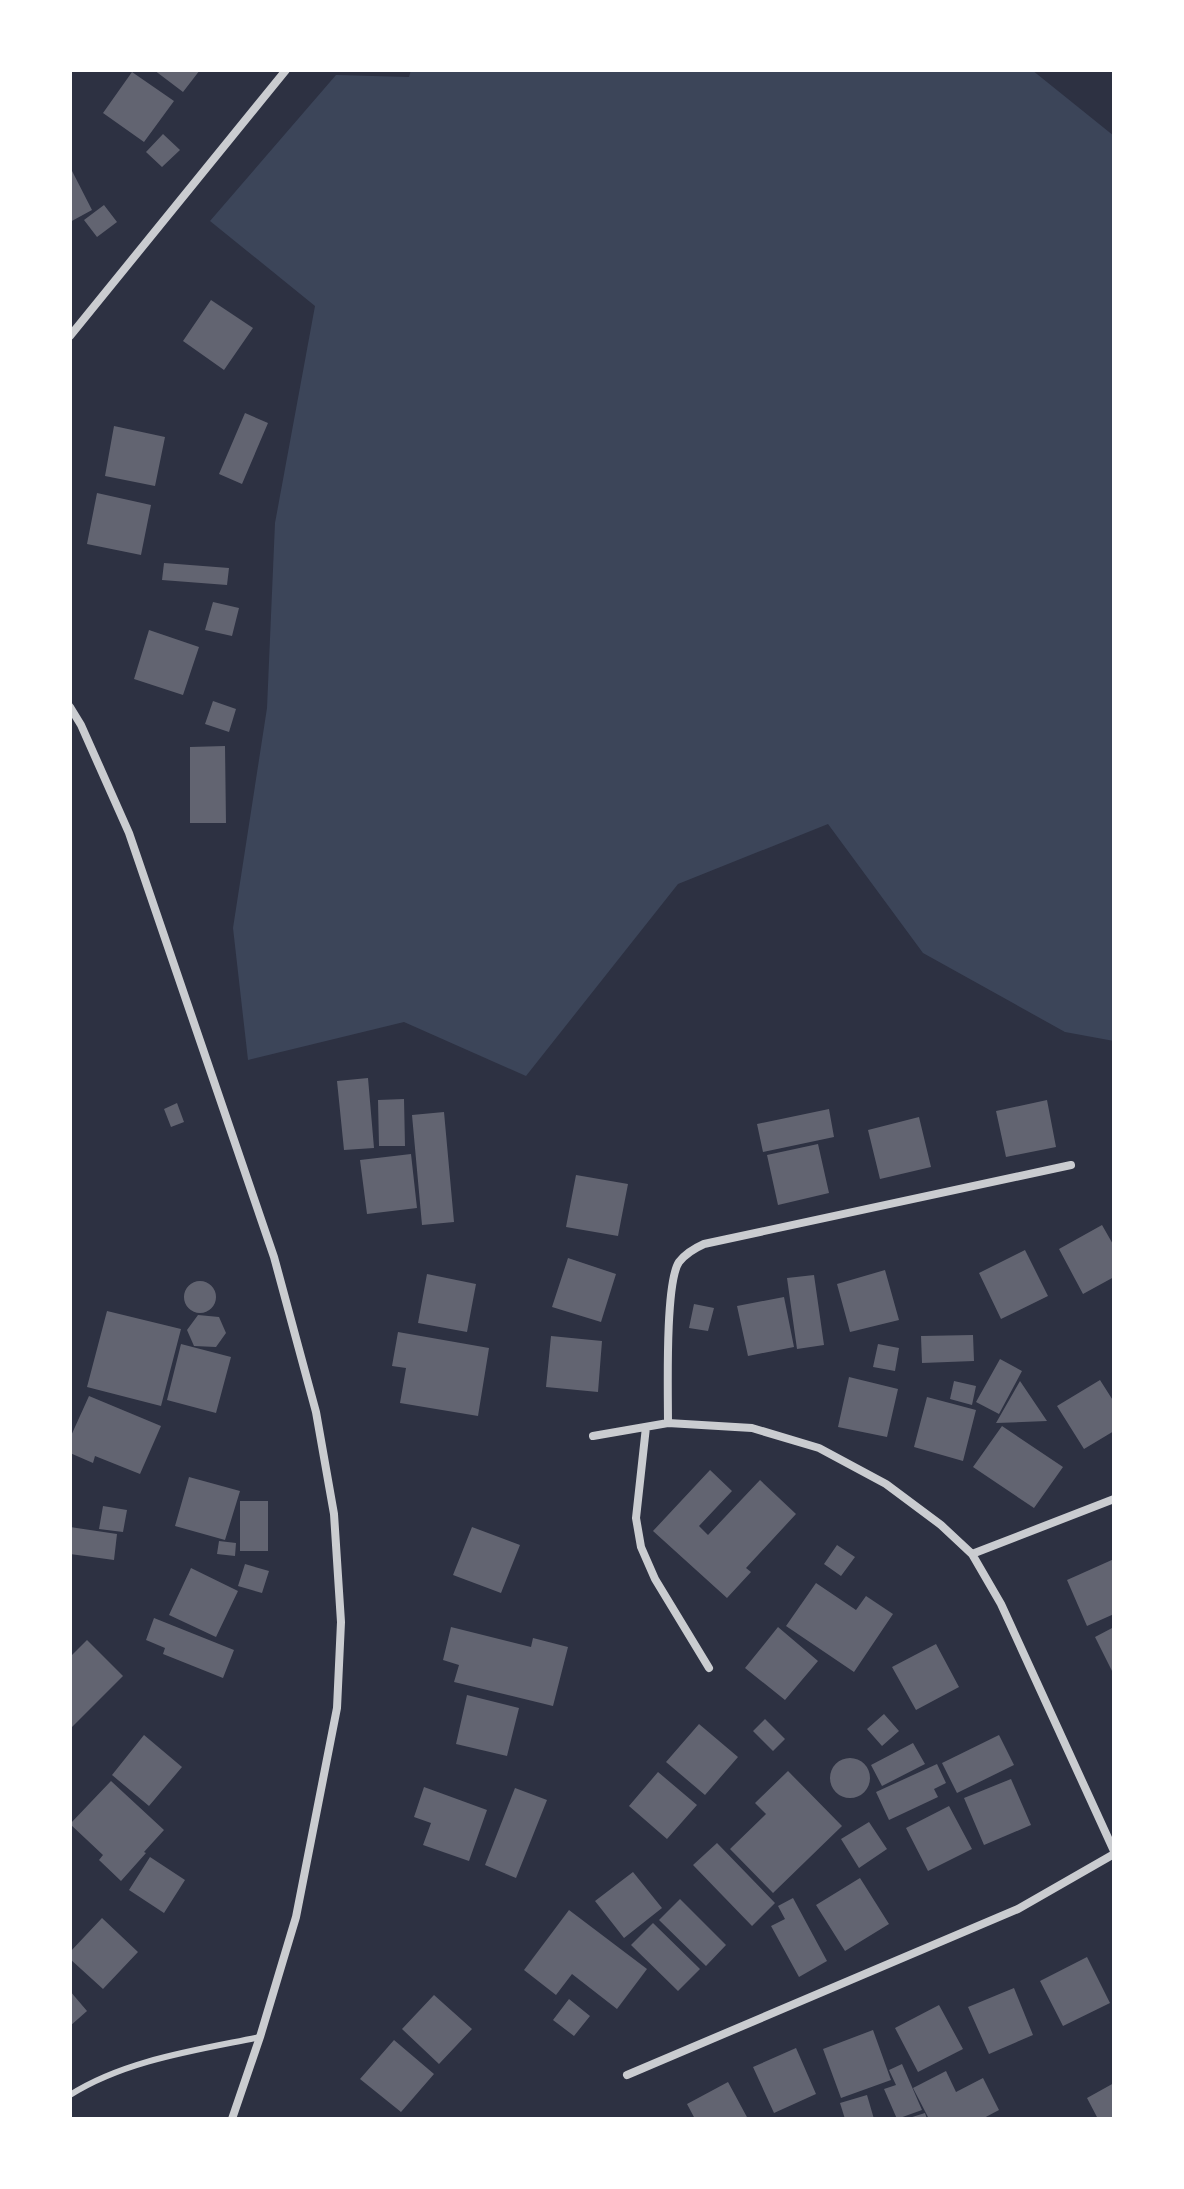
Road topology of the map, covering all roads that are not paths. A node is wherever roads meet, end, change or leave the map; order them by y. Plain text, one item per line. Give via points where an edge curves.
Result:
1 (286, 70) edge
2 (70, 336) edge
3 (70, 707) edge
4 (1071, 1165) dead end
5 (668, 1423) junction
6 (646, 1427) junction
7 (593, 1436) dead end
8 (1114, 1499) edge
9 (972, 1554) junction
10 (709, 1668) dead end
11 (1114, 1852) edge
12 (260, 2037) junction
13 (627, 2075) dead end
14 (70, 2095) edge
15 (232, 2119) edge

1 - 2 street
3 - 12 street via 129,833 274,1257 316,1412 334,1514 341,1622 337,1708 296,1917
4 - 5 street via 691,1250 680,1260 671,1282
5 - 6 street
5 - 9 street via 752,1428 819,1448 886,1484
6 - 7 street
6 - 10 street via 636,1518 641,1547
8 - 9 street
9 - 11 street via 1001,1604
11 - 13 street via 1018,1909
12 - 14 lane via 176,2054 92,2081
12 - 15 street

